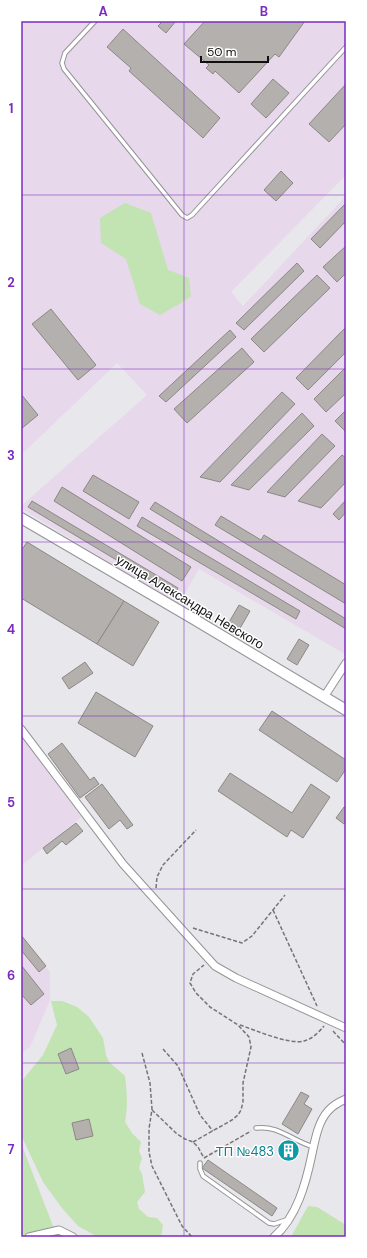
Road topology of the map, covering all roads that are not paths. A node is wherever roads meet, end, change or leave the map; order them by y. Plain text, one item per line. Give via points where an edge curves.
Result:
1 (95, 21) edge
2 (346, 47) edge
3 (21, 518) edge
4 (346, 663) edge
5 (324, 697) junction
6 (346, 710) edge
7 (21, 729) edge
8 (346, 1028) edge
9 (346, 1099) edge
10 (256, 1128) road end
11 (314, 1147) junction
12 (200, 1163) dead end
13 (291, 1217) junction
14 (28, 1237) edge
15 (73, 1237) edge
16 (274, 1237) edge

1 - 2 lane via 65,53 62,63 64,69 187,218
3 - 5 street, улица Александра Невского
4 - 5 street
5 - 6 street, улица Александра Невского
7 - 8 street via 123,864 215,966
9 - 11 street via 328,1110 321,1121
10 - 11 lane via 272,1128
11 - 13 street via 308,1174
12 - 13 lane via 203,1176 269,1223 274,1224
13 - 16 street
14 - 15 street via 59,1230

